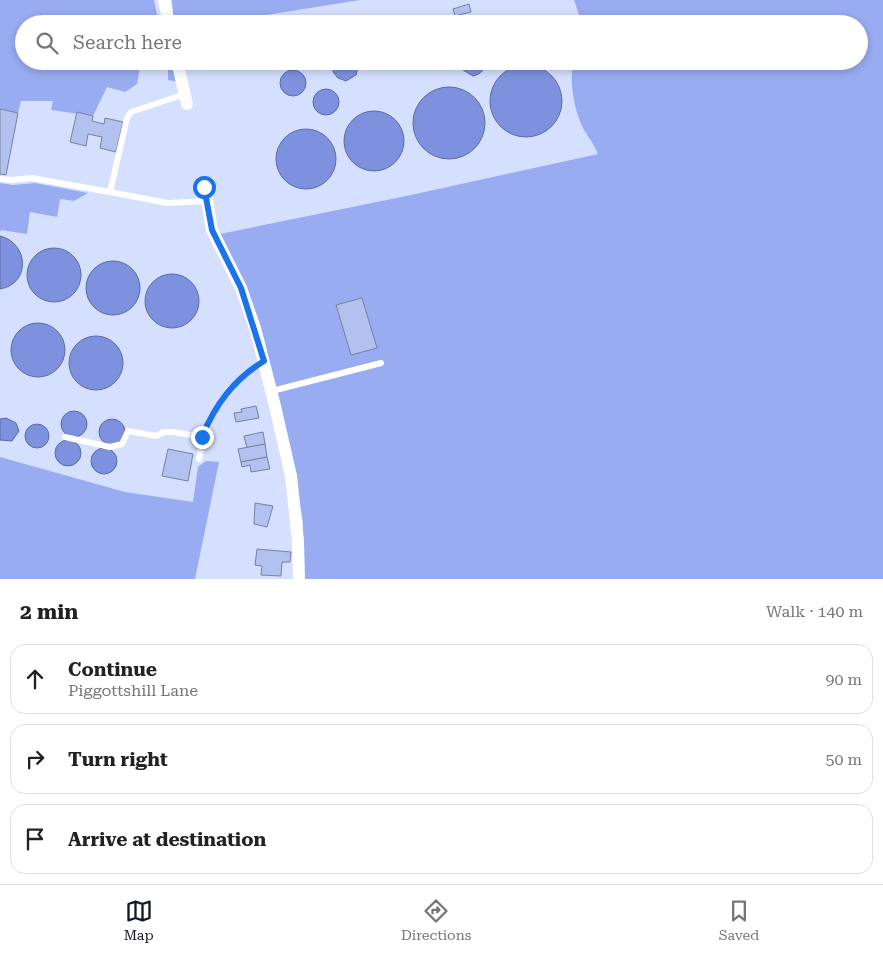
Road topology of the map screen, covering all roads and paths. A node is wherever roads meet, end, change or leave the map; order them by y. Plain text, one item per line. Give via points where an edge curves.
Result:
1 (164, 0) edge
2 (167, 15) edge
3 (180, 70) edge
4 (186, 99) joint
5 (0, 179) edge
6 (204, 187) dead end
7 (110, 192) junction
8 (207, 201) junction
9 (264, 361) junction
10 (381, 363) dead end
11 (272, 391) junction
12 (65, 437) dead end
13 (202, 437) junction
14 (198, 459) dead end
15 (299, 579) edge

1 - 2 street
3 - 4 street
4 - 7 lane via 131,112
5 - 7 lane via 32,178
6 - 8 street
7 - 8 lane via 167,203
8 - 9 street via 212,230 241,288
9 - 11 street
9 - 13 lane via 225,396 212,412
10 - 11 lane
11 - 15 street via 291,476
12 - 13 lane via 110,447 122,444 128,431 156,436 173,432
13 - 14 lane

